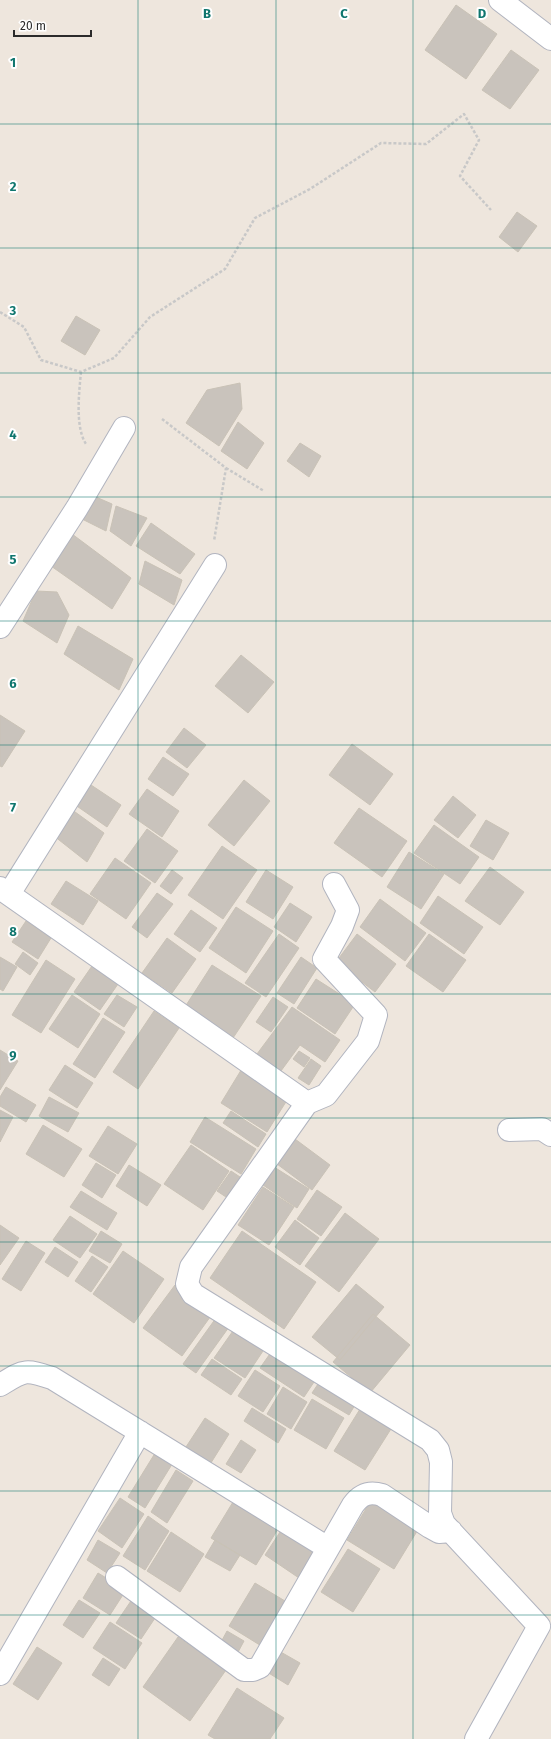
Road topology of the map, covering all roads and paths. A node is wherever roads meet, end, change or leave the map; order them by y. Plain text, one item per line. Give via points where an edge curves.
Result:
1 (500, 0) edge
2 (551, 39) edge
3 (492, 210) dead end
4 (0, 312) edge
5 (81, 372) junction
6 (162, 419) dead end
7 (124, 428) dead end
8 (100, 467) junction
9 (226, 468) junction
10 (264, 491) dead end
11 (213, 542) dead end
12 (215, 565) dead end
13 (0, 627) edge
14 (334, 884) dead end
15 (4, 891) edge
16 (307, 1103) junction
17 (508, 1130) dead end
18 (551, 1135) edge
19 (0, 1385) edge
20 (140, 1432) junction
21 (451, 1531) junction
22 (328, 1548) junction
23 (117, 1577) dead end
24 (545, 1629) edge
25 (0, 1674) edge
26 (476, 1739) edge

1 - 2 street
3 - 5 path via 460,176 479,140 464,114 426,144 381,143 310,189 255,218 225,270 150,317 114,358
4 - 5 path via 24,327 41,360
5 - 8 path via 81,437
6 - 9 path
7 - 8 street
8 - 13 street via 77,508
9 - 10 path
9 - 11 path
12 - 15 street
14 - 16 street via 348,910 324,959 376,1015 368,1041 326,1095
15 - 16 street
16 - 21 street via 191,1267 187,1284 193,1294 430,1440 438,1450 441,1462 440,1513 444,1524
17 - 18 street via 542,1129
19 - 20 street via 19,1374 31,1371 52,1378
20 - 22 street
20 - 25 street
21 - 22 street via 439,1532 382,1495 373,1492 358,1498
21 - 24 street
22 - 23 street via 260,1667 253,1670 244,1670
24 - 26 street

